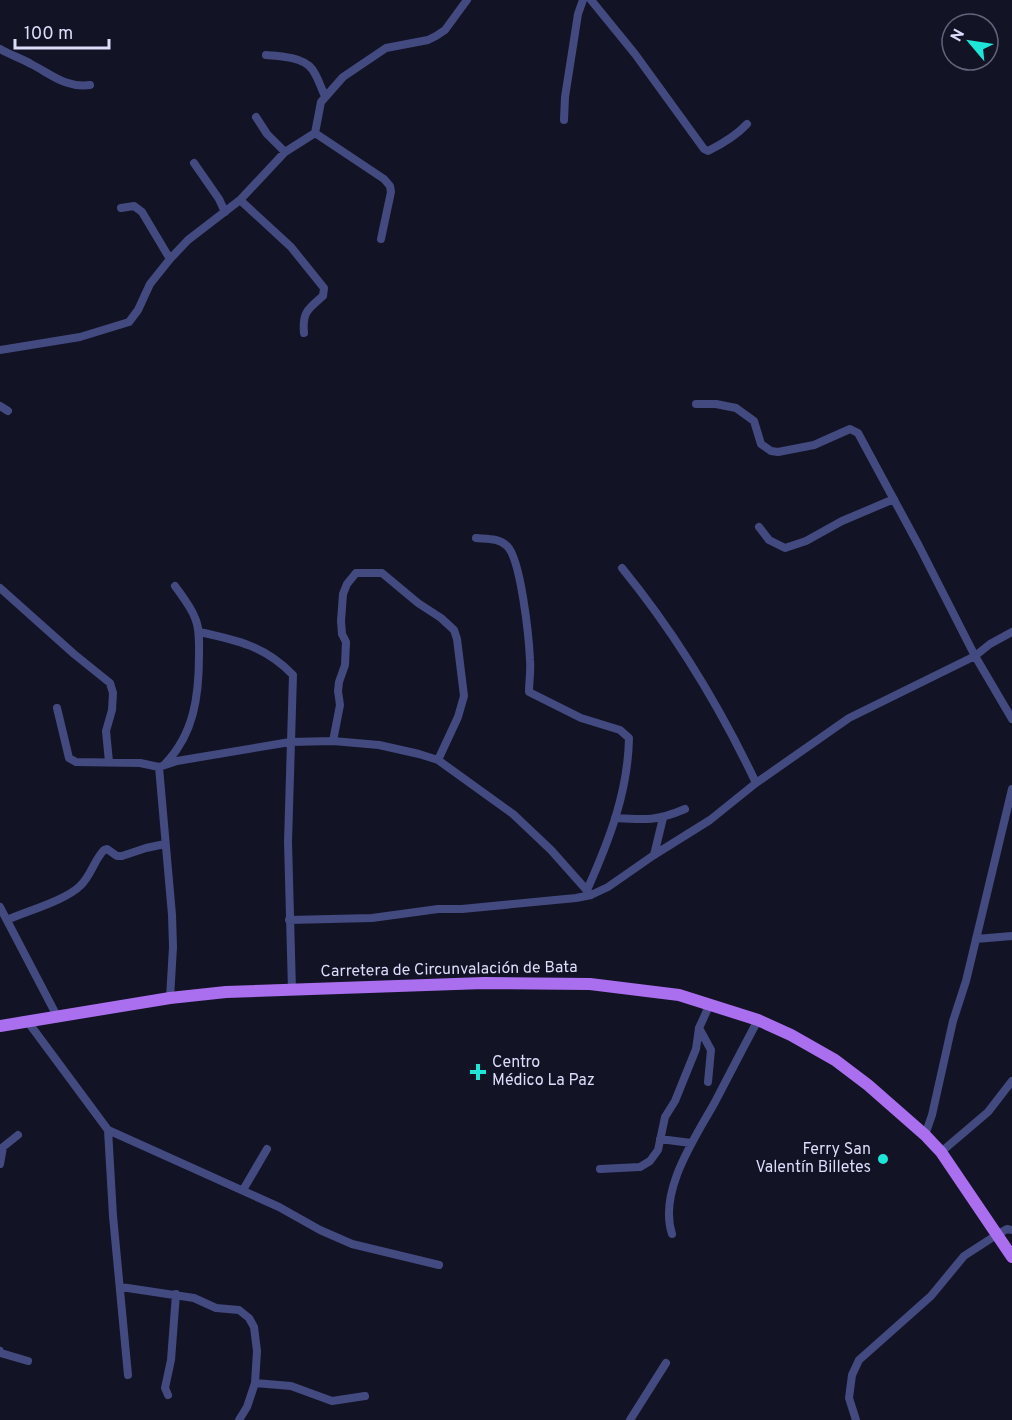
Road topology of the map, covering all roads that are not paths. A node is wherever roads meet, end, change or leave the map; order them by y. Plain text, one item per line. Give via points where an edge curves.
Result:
1 (467, 0) edge
2 (583, 0) edge
3 (591, 0) edge
4 (0, 49) edge
5 (266, 55) dead end
6 (90, 85) dead end
7 (325, 96) junction
8 (256, 117) dead end
9 (564, 120) dead end
10 (747, 124) dead end
11 (315, 133) junction
12 (285, 152) junction
13 (195, 163) dead end
14 (240, 200) junction
15 (121, 208) dead end
16 (225, 212) junction
17 (381, 239) dead end
18 (170, 259) junction
19 (304, 333) dead end
20 (0, 350) edge
21 (696, 404) dead end
22 (0, 406) edge
23 (8, 411) dead end
24 (894, 499) junction
25 (759, 527) dead end
26 (476, 538) dead end
27 (622, 568) dead end
28 (175, 586) dead end
29 (0, 588) edge
30 (198, 632) junction
31 (1012, 632) edge
32 (975, 656) junction
33 (57, 708) dead end
34 (1012, 719) edge
35 (333, 741) junction
36 (290, 742) junction
37 (438, 760) junction
38 (109, 762) junction
39 (161, 766) junction
40 (756, 783) junction
41 (1012, 789) edge
42 (685, 809) dead end
43 (615, 818) junction
44 (663, 818) junction
45 (165, 844) junction
46 (654, 855) junction
47 (589, 892) junction
48 (0, 907) edge
49 (7, 920) junction
50 (289, 920) junction
51 (1012, 936) edge
52 (976, 939) junction
53 (292, 990) junction
54 (170, 998) junction
55 (710, 1004) junction
56 (58, 1018) junction
57 (758, 1020) junction
58 (28, 1022) junction
59 (0, 1026) edge
60 (699, 1028) junction
61 (1012, 1081) edge
62 (708, 1082) dead end
63 (108, 1130) junction
64 (18, 1135) dead end
65 (925, 1135) junction
66 (660, 1138) junction
67 (691, 1143) junction
68 (267, 1149) dead end
69 (941, 1152) junction
70 (0, 1164) edge
71 (600, 1169) dead end
72 (243, 1190) junction
73 (1012, 1230) edge
74 (672, 1234) dead end
75 (998, 1234) junction
76 (1012, 1257) edge
77 (439, 1265) dead end
78 (121, 1287) junction
79 (177, 1294) junction
80 (0, 1351) edge
81 (28, 1361) dead end
82 (666, 1363) dead end
83 (128, 1375) dead end
84 (255, 1383) junction
85 (168, 1395) dead end
86 (365, 1395) dead end
87 (239, 1420) edge
88 (630, 1420) edge
89 (856, 1420) edge

1 - 7 street via 446,30 428,40 386,48 343,77
2 - 9 street
3 - 10 street via 704,149 714,148
4 - 6 street via 62,82
5 - 7 street via 307,65
7 - 11 street
8 - 12 street
11 - 12 street
11 - 17 street via 390,186
12 - 14 street
13 - 16 street
14 - 16 street
14 - 19 street via 291,247 324,288 323,296 305,314
15 - 18 street via 134,206 142,212
16 - 18 street
18 - 20 street via 150,284 129,322 80,336
21 - 24 street via 729,406 741,411 753,421 761,444 771,451 814,445 853,430 862,439
22 - 23 street
24 - 25 street via 842,521 806,542 785,548 769,540
24 - 32 street
26 - 43 street via 505,543 518,568 530,657 529,692 580,718 620,730 629,738 626,781
27 - 40 street via 692,667
28 - 30 street via 195,618
29 - 38 street via 111,683 112,710 106,730
30 - 36 street via 262,651 278,659 294,675
30 - 39 street via 199,677 194,715 181,746
31 - 32 street
32 - 34 street
32 - 40 street via 860,712
33 - 38 street via 71,761
35 - 36 street
35 - 37 street via 379,745
35 - 37 street via 340,705 339,681 345,665 343,594 356,573 378,572 441,618 454,630 457,639 464,696
36 - 39 street
36 - 50 street
37 - 47 street via 513,814
38 - 39 street
39 - 45 street
40 - 46 street via 710,820
41 - 52 street
42 - 44 street
43 - 44 street
43 - 47 street
44 - 46 street
45 - 49 street via 122,856 104,850 78,888
45 - 54 street via 172,915
46 - 47 street via 608,887
47 - 50 street via 576,898 372,918
48 - 49 street
49 - 56 street
50 - 53 street
51 - 52 street
52 - 65 street
53 - 54 main road, Carretera de Circunvalación de Bata
53 - 55 main road, Carretera de Circunvalación de Bata via 484,983 590,984 679,995
54 - 56 main road, Carretera de Circunvalación de Bata
55 - 57 main road, Carretera de Circunvalación de Bata
55 - 60 street
56 - 58 main road, Carretera de Circunvalación de Bata
57 - 65 main road, Carretera de Circunvalación de Bata via 835,1060
57 - 67 street
58 - 59 main road, Carretera de Circunvalación de Bata
58 - 63 street
60 - 62 street via 711,1050
60 - 66 street via 696,1049 665,1117
61 - 69 street via 988,1112
63 - 72 street
63 - 78 street
64 - 70 street via 3,1147
65 - 69 main road, Carretera de Circunvalación de Bata
66 - 67 street
66 - 71 street via 658,1150 640,1167
67 - 74 street via 670,1203 668,1221
68 - 72 street
69 - 75 main road, Carretera de Circunvalación de Bata
72 - 77 street via 352,1244
73 - 75 street
75 - 76 main road, Carretera de Circunvalación de Bata
75 - 89 street via 958,1261 931,1296 859,1360 849,1398
78 - 79 street
78 - 83 street
79 - 84 street via 216,1308 239,1310 249,1318 254,1327
79 - 85 street via 165,1388
80 - 81 street
82 - 88 street
84 - 86 street via 291,1386 332,1401
84 - 87 street

